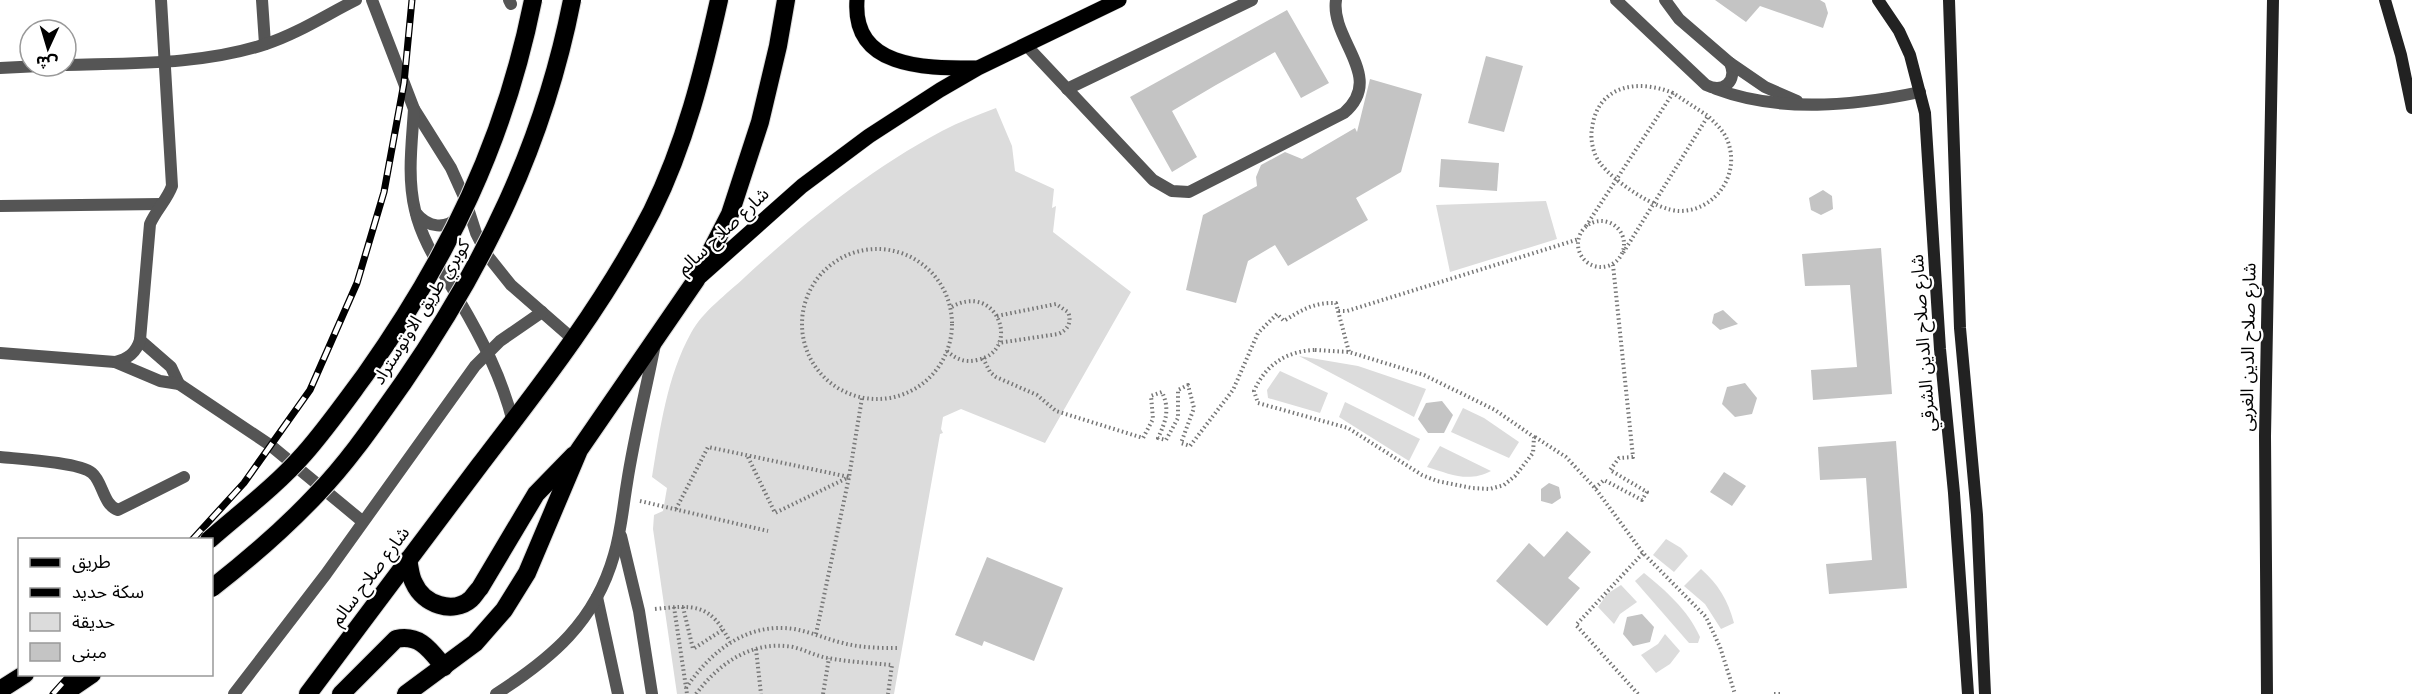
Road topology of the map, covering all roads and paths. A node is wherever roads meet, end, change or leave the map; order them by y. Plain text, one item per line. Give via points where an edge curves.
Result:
1 (161, 0) edge
2 (262, 0) edge
3 (356, 0) edge
4 (372, 0) edge
5 (533, 0) edge
6 (572, 0) edge
7 (719, 0) edge
8 (786, 0) edge
9 (857, 0) edge
10 (1119, 0) edge
11 (1252, 0) edge
12 (1336, 0) edge
13 (1616, 0) edge
14 (1665, 0) edge
15 (1878, 0) edge
16 (1949, 0) edge
17 (2273, 0) edge
18 (2385, 0) edge
19 (265, 44) junction
20 (1026, 45) junction
21 (166, 61) junction
22 (1730, 63) junction
23 (78, 65) edge
24 (18, 67) edge
25 (0, 68) edge
26 (978, 68) junction
27 (1067, 89) junction
28 (1716, 89) junction
29 (1920, 92) junction
30 (1673, 93) junction
31 (1804, 103) junction
32 (2412, 108) edge
33 (414, 109) junction
34 (1708, 117) junction
35 (1617, 180) junction
36 (465, 199) junction
37 (1654, 203) junction
38 (161, 204) junction
39 (0, 206) edge
40 (415, 212) junction
41 (1586, 226) junction
42 (1579, 238) junction
43 (1623, 253) junction
44 (1613, 265) junction
45 (696, 280) junction
46 (950, 308) junction
47 (1338, 311) junction
48 (542, 312) junction
49 (997, 316) junction
50 (140, 340) junction
51 (574, 340) junction
52 (656, 340) junction
53 (998, 343) junction
54 (947, 351) junction
55 (1349, 352) junction
56 (0, 353) edge
57 (487, 353) junction
58 (983, 358) junction
59 (115, 362) junction
60 (178, 384) junction
61 (862, 398) junction
62 (513, 422) junction
63 (1534, 437) junction
64 (579, 450) junction
65 (748, 456) junction
66 (0, 457) edge
67 (184, 477) dead end
68 (849, 477) junction
69 (1595, 488) junction
70 (625, 497) junction
71 (676, 510) junction
72 (362, 521) junction
73 (768, 531) dead end
74 (620, 532) junction
75 (211, 538) edge
76 (1643, 553) junction
77 (408, 560) junction
78 (213, 587) edge
79 (597, 597) junction
80 (674, 607) junction
81 (683, 607) junction
82 (639, 611) junction
83 (724, 630) junction
84 (816, 634) junction
85 (730, 642) junction
86 (898, 648) dead end
87 (756, 649) junction
88 (828, 658) junction
89 (444, 667) junction
90 (22, 676) edge
91 (90, 676) edge
92 (686, 688) junction
93 (0, 690) edge
94 (63, 694) edge
95 (234, 694) edge
96 (308, 694) edge
97 (342, 694) edge
98 (406, 694) edge
99 (496, 694) edge
100 (618, 694) edge
101 (652, 694) edge
102 (687, 694) edge
103 (696, 694) edge
104 (761, 694) edge
105 (823, 694) edge
106 (888, 694) edge
107 (1638, 694) edge
108 (1735, 694) edge
109 (1774, 694) edge
110 (1782, 694) edge
111 (1968, 694) edge
112 (1985, 694) edge
113 (2267, 694) edge

1 - 21 lane
2 - 19 lane
3 - 19 lane
4 - 33 lane
5 - 75 highway, كوبري طريق الاوتوستراد, bridge via 499,128 442,255 391,338 310,446
6 - 78 highway, كوبري طريق الاوتوستراد, bridge via 542,116 507,206 426,351 317,494
7 - 51 highway, شارع صلاح سالم via 699,89 653,209 618,274
8 - 45 highway via 760,122 730,214
9 - 26 main road via 856,15 864,37 887,57 929,67
10 - 20 main road, شارع صلاح سالم
11 - 27 lane
12 - 27 lane via 1336,13 1360,82 1352,107 1198,190 1181,193 1162,187
13 - 28 lane via 1706,85
14 - 22 lane via 1679,19
15 - 29 main road, شارع صلاح الدين الشرقي via 1910,55
16 - 112 main road via 1960,328 1976,494
17 - 113 main road, شارع صلاح الدين الغربى via 2264,448
18 - 32 main road
19 - 21 lane via 221,55
20 - 26 main road, شارع صلاح سالم
20 - 27 lane
21 - 23 lane
21 - 38 lane via 172,186
22 - 28 lane via 1732,79
22 - 31 lane via 1766,87
24 - 25 lane
26 - 45 main road, شارع صلاح سالم via 869,136 802,186
28 - 31 lane via 1750,100
29 - 31 lane via 1850,102
29 - 111 main road, شارع صلاح الدين الشرقي via 1925,113
30 - 34 path
30 - 35 path
30 - 35 path via 1639,84 1622,88 1607,98 1597,112 1592,146 1599,162
33 - 36 lane via 445,157
33 - 40 lane via 411,179
34 - 37 path
34 - 37 path via 1722,131 1732,161 1721,191 1695,209 1679,211
35 - 37 path
35 - 41 path
36 - 40 lane via 458,217 440,226 430,225
36 - 48 lane via 487,255 511,285
37 - 43 path
38 - 39 lane
38 - 50 lane via 150,224
40 - 57 lane via 426,242
41 - 42 path
41 - 43 path via 1600,221 1614,224 1624,237
42 - 44 path via 1580,253 1589,264
42 - 47 path
43 - 44 path
44 - 69 path via 1633,457 1620,458 1610,470 1647,492 1642,500 1604,480
45 - 52 highway, شارع صلاح سالم
46 - 49 path via 969,300 978,301
46 - 54 path via 952,330
46 - 61 path via 938,280 927,269 915,260 886,250 856,253 819,278 805,305 803,335 807,350 813,364 834,386
47 - 55 path
47 - 58 path via 1335,303 1309,306 1284,321 1277,314 1263,326 1233,390 1190,446 1181,443 1194,408 1188,385 1178,390 1178,418 1166,440 1158,438 1166,419 1166,400 1162,392 1151,396 1153,419 1143,438 1056,411 1037,395 996,377
48 - 51 lane
48 - 57 lane
49 - 53 path via 1002,330
49 - 53 path via 1056,304 1068,312 1070,321 1058,334
50 - 59 lane via 131,356
50 - 60 lane via 171,367
51 - 62 highway, شارع صلاح سالم
52 - 64 highway, شارع صلاح سالم
52 - 70 lane
53 - 58 path
54 - 58 path via 961,360
54 - 61 path via 931,377 913,390 892,398
55 - 63 path via 1424,375 1495,411
55 - 63 path via 1297,351 1281,358 1256,386 1255,398 1264,406 1348,428 1422,475 1472,488 1490,489 1515,476 1533,453
56 - 59 lane
57 - 62 lane via 506,393
57 - 72 lane
59 - 60 lane via 160,381
60 - 72 lane via 270,446
61 - 68 path
62 - 77 highway, شارع صلاح سالم
63 - 69 path via 1566,457
64 - 77 highway via 536,494 470,600 456,606 440,606 426,598 414,584
64 - 89 highway, شارع صلاح سالم via 527,573 504,610 475,643
65 - 68 path
65 - 68 path via 775,513
65 - 71 path via 708,447
66 - 67 lane via 87,469 118,510
68 - 84 path
69 - 76 path
70 - 71 path
70 - 74 lane
71 - 73 path
72 - 95 lane
74 - 79 lane
74 - 82 lane
76 - 107 path via 1576,625
76 - 108 path via 1706,617
77 - 96 highway, شارع صلاح سالم
79 - 99 lane via 555,651
79 - 100 lane
80 - 81 path
80 - 82 path
80 - 92 path
81 - 83 path via 706,611
81 - 83 path via 693,649
82 - 101 lane
83 - 85 path
84 - 85 path via 776,628 749,633
84 - 86 path via 861,646
85 - 92 path via 696,673
87 - 88 path via 784,646
87 - 103 path via 731,658 716,669
87 - 104 path
88 - 105 path
88 - 106 path via 892,665
89 - 97 highway via 417,639 396,639
89 - 98 highway, شارع صلاح سالم
90 - 93 highway
91 - 94 highway
92 - 102 path
109 - 110 path

